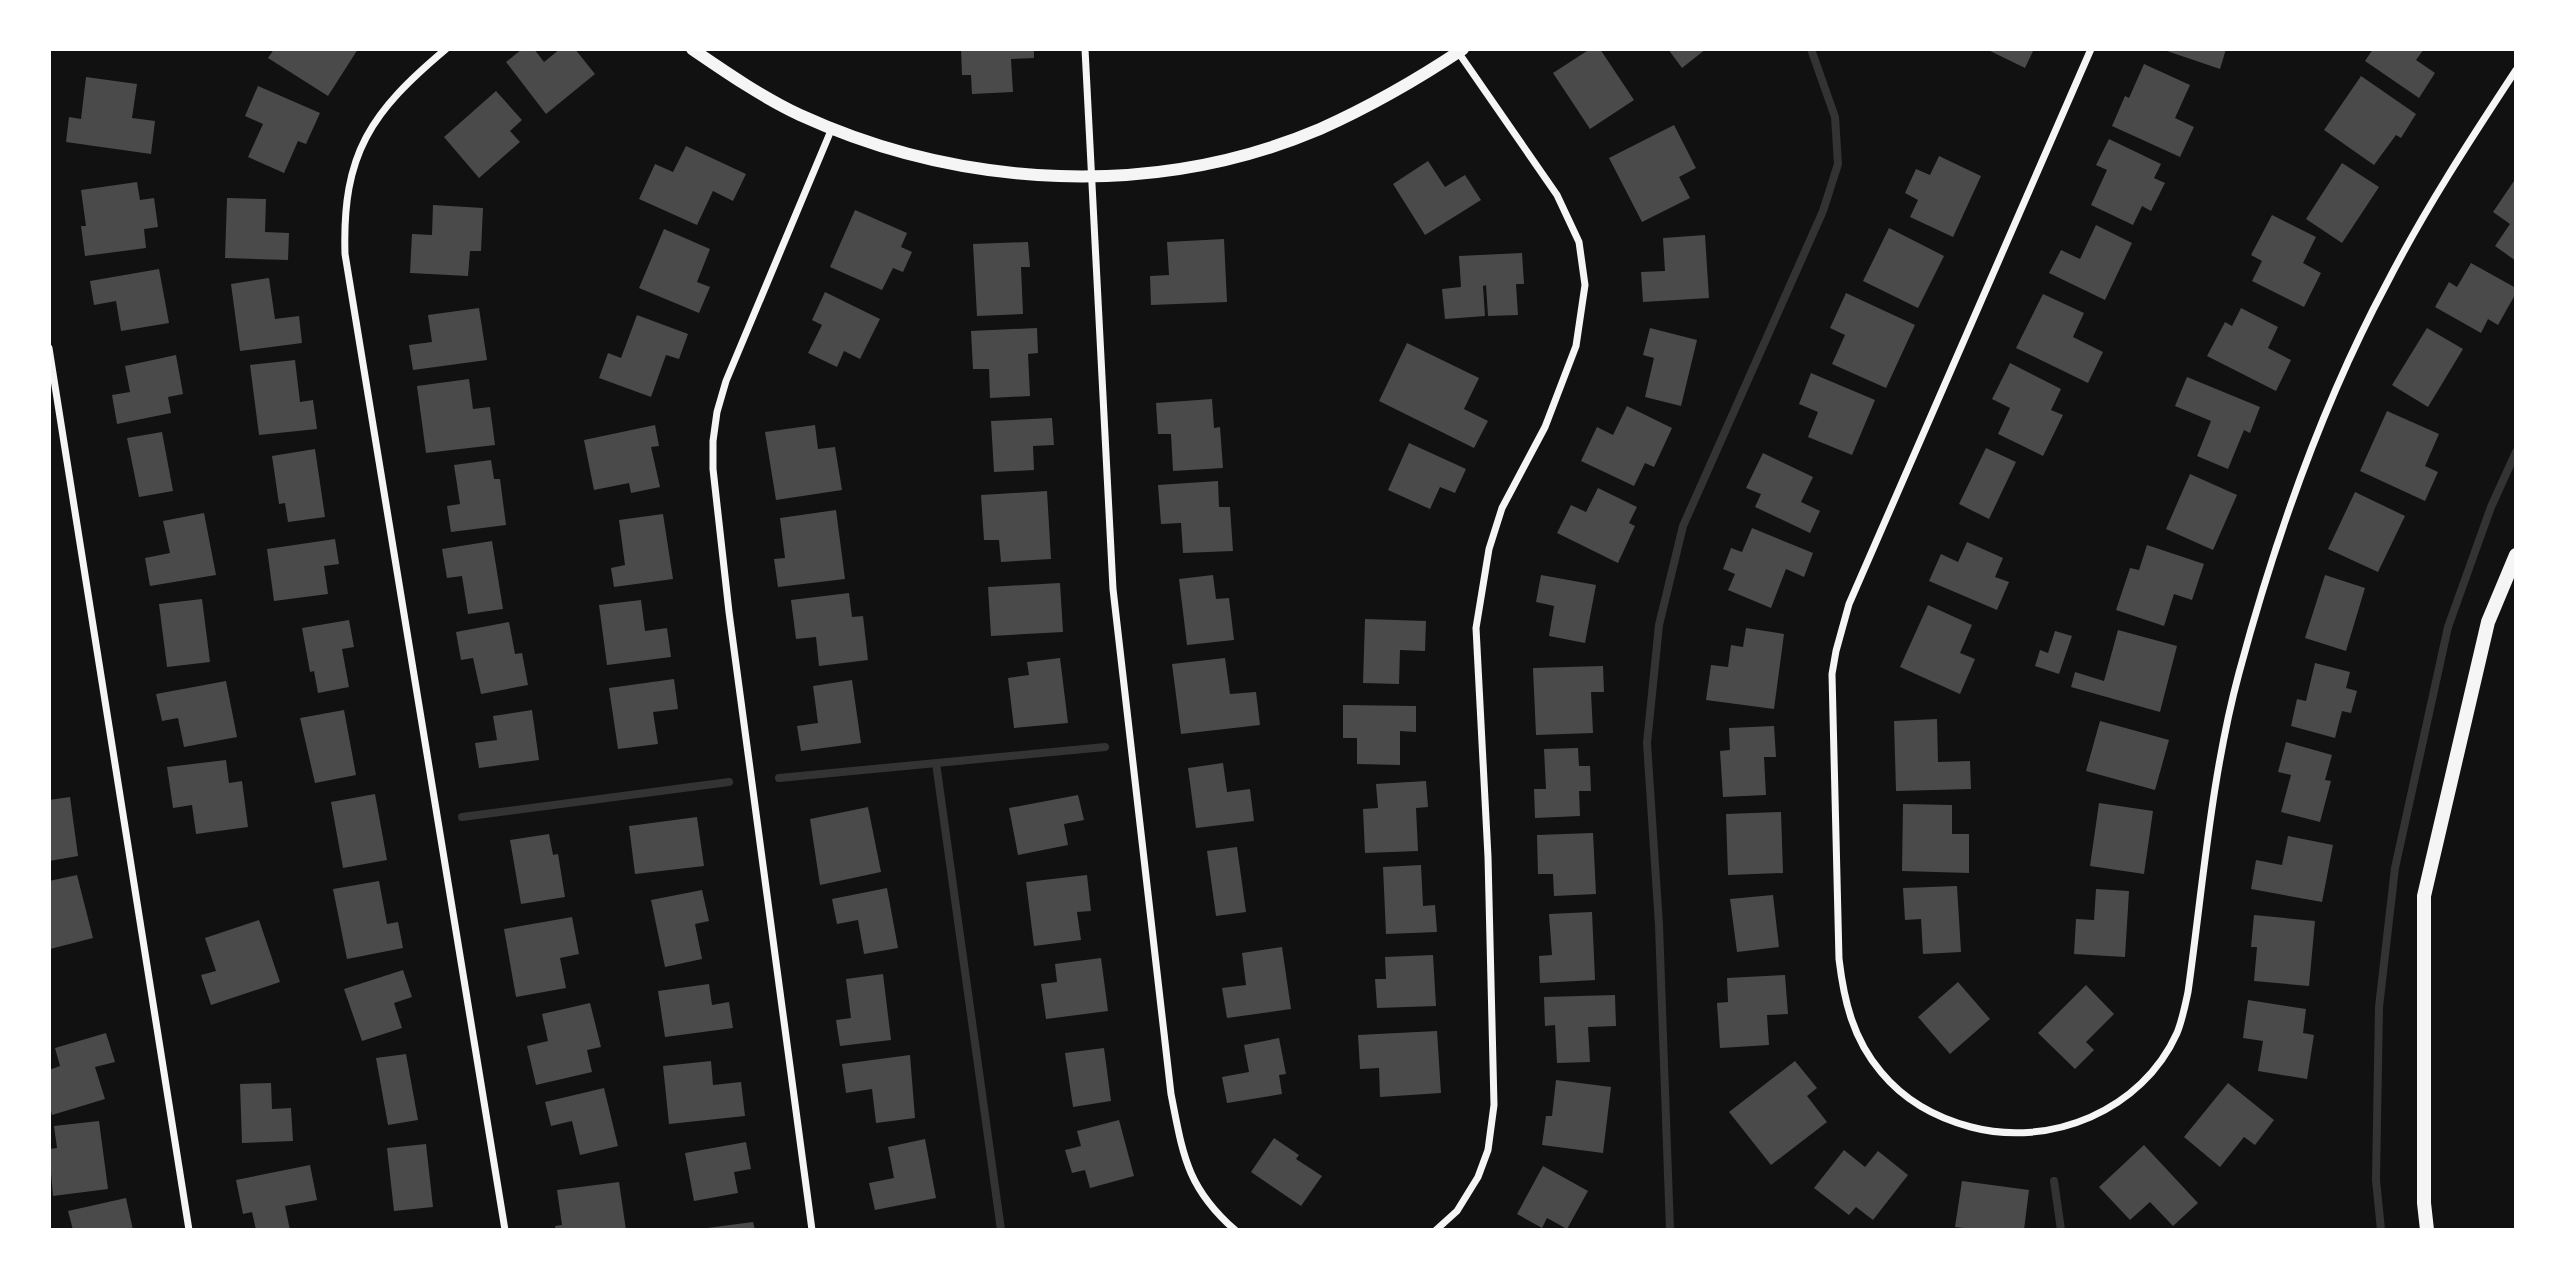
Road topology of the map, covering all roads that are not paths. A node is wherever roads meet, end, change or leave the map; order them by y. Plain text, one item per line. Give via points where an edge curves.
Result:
1 (446, 49) edge
2 (692, 49) edge
3 (1086, 49) edge
4 (2091, 49) edge
5 (1459, 50) edge
6 (2516, 70) edge
7 (832, 128) junction
8 (1091, 176) junction
9 (49, 348) edge
10 (2516, 555) edge
11 (189, 1230) edge
12 (505, 1230) edge
13 (812, 1230) edge
14 (1235, 1230) edge
15 (1436, 1230) edge
16 (2427, 1230) edge

1 - 12 street via 406,84 362,142 346,198 345,254
2 - 7 street via 764,95
3 - 8 street
4 - 6 street via 1849,604 1832,674 1839,959 1850,1020 1881,1073 1900,1092 1949,1121 2007,1133 2058,1130 2109,1108 2150,1074 2176,1034 2188,992 2238,674 2294,492 2385,285
5 - 8 street via 1372,104 1288,141 1196,165
5 - 15 street via 1557,195 1579,242 1585,285 1576,346 1489,549 1476,628 1488,857 1493,1117 1488,1150 1472,1187 1457,1211
7 - 8 street via 952,164 1029,175
7 - 13 street via 726,381 713,441 729,612
8 - 14 street via 1113,590 1171,1094 1191,1177
9 - 11 street
10 - 16 main road via 2488,622 2424,896

